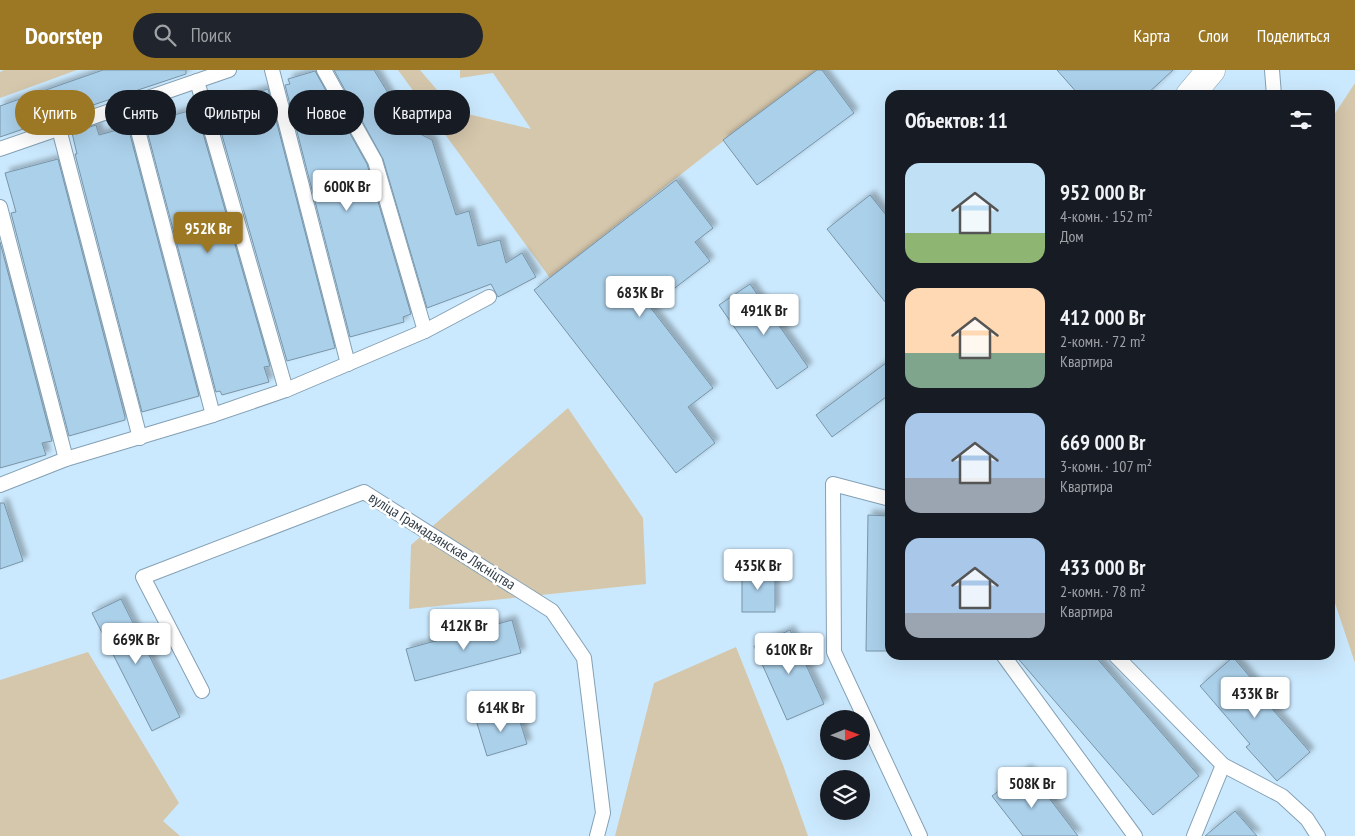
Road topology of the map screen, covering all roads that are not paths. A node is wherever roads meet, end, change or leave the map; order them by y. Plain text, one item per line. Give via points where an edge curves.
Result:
1 (229, 70) edge
2 (272, 70) edge
3 (324, 70) edge
4 (1211, 70) edge
5 (1272, 70) edge
6 (197, 81) junction
7 (171, 90) edge
8 (1194, 90) edge
9 (1274, 90) edge
10 (41, 135) edge
11 (61, 135) edge
12 (139, 135) edge
13 (0, 149) edge
14 (0, 206) edge
15 (489, 297) dead end
16 (425, 331) junction
17 (348, 364) junction
18 (286, 390) junction
19 (213, 415) junction
20 (140, 438) junction
21 (66, 459) junction
22 (0, 485) edge
23 (885, 498) edge
24 (1007, 660) edge
25 (1120, 660) edge
26 (202, 691) dead end
27 (1222, 765) junction
28 (597, 836) edge
29 (920, 836) edge
30 (1135, 836) edge
31 (1194, 836) edge
32 (1318, 836) edge

1 - 6 lane
2 - 17 lane
3 - 16 lane via 375,160
4 - 8 street
5 - 9 lane
6 - 7 lane
6 - 18 lane
10 - 13 lane
11 - 20 lane
12 - 19 lane
14 - 21 lane
15 - 16 lane
16 - 17 lane
17 - 18 lane
18 - 19 lane
19 - 20 lane
20 - 21 lane
21 - 22 lane
23 - 29 lane via 833,484 834,652
24 - 30 lane
25 - 27 lane
26 - 28 lane, вуліца Грамадзянскае Лясніцтва via 143,577 364,492 552,611 584,658 603,813
27 - 31 lane
27 - 32 lane via 1282,796 1307,819

